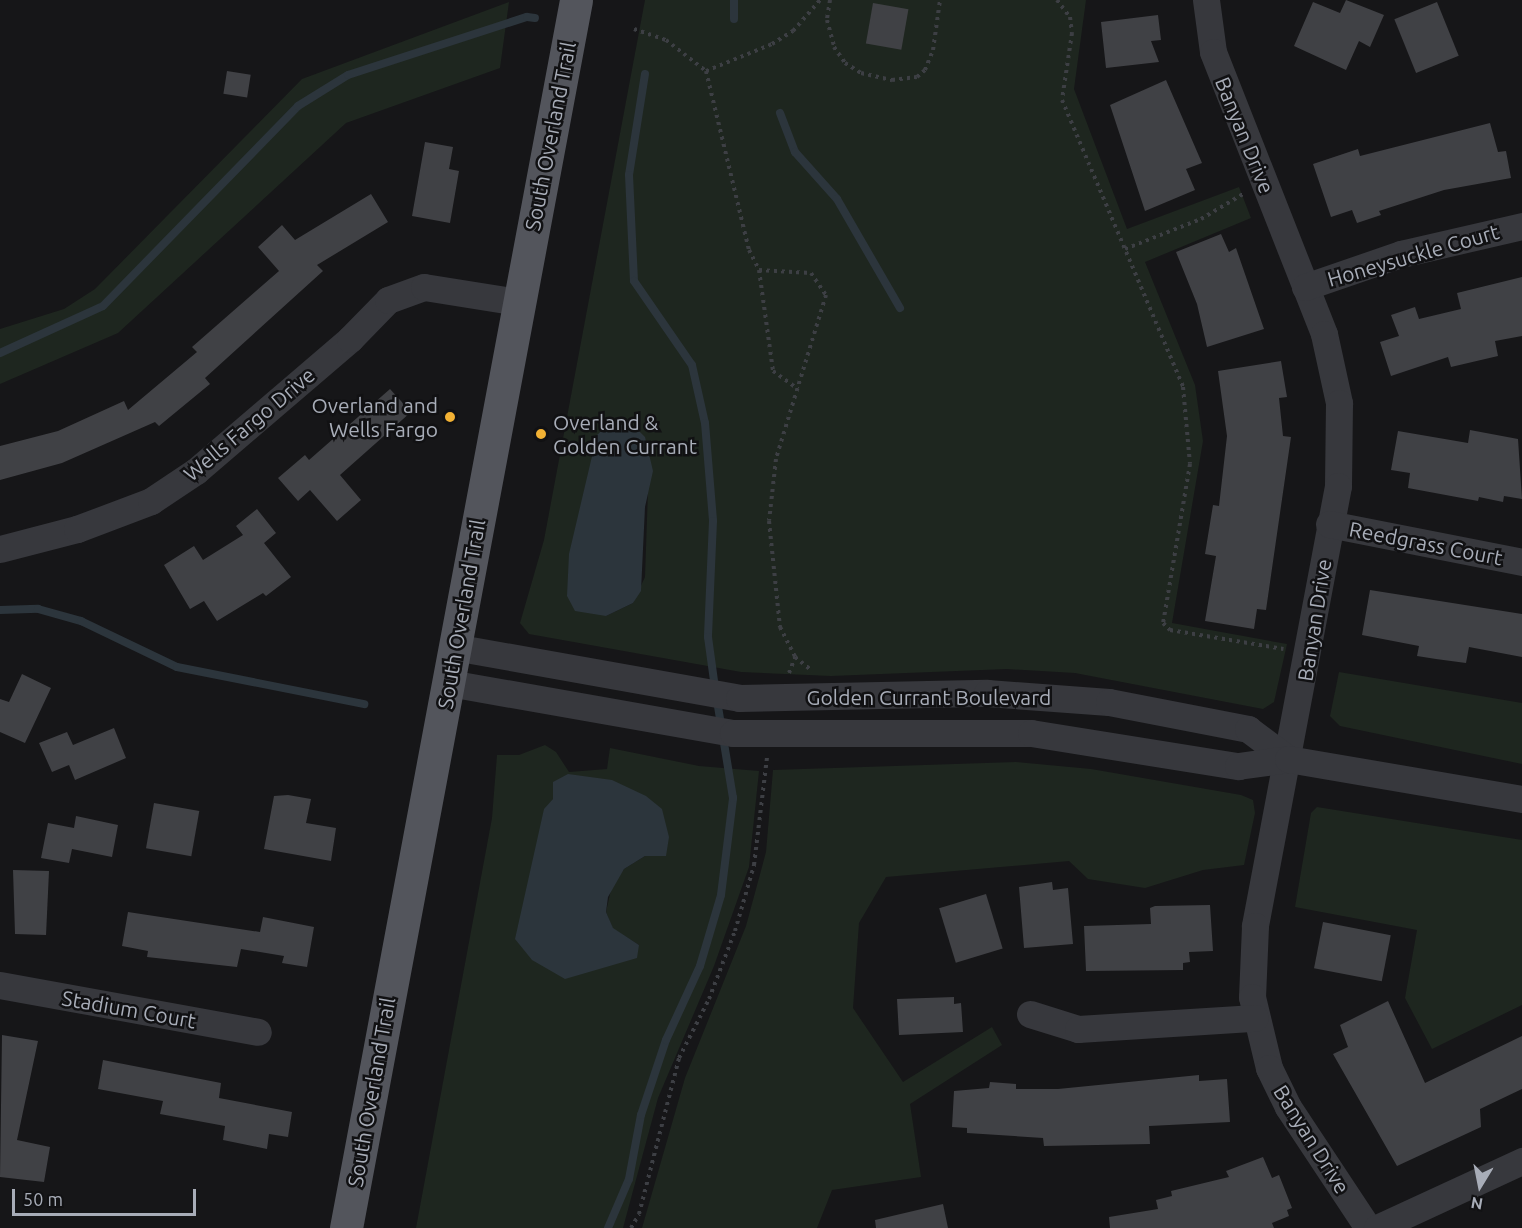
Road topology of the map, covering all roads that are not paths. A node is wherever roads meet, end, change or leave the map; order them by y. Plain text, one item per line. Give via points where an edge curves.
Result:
1 (576, 0) edge
2 (1206, 0) edge
3 (1522, 226) edge
4 (1305, 287) junction
5 (518, 302) junction
6 (1329, 524) junction
7 (0, 549) edge
8 (1522, 562) edge
9 (454, 647) junction
10 (448, 683) junction
11 (779, 689) junction
12 (768, 737) junction
13 (1288, 759) junction
14 (1522, 799) edge
15 (0, 985) edge
16 (1030, 1014) dead end
17 (1256, 1018) junction
18 (258, 1032) dead end
19 (1522, 1161) edge
20 (346, 1228) edge
21 (1368, 1228) edge
22 (1377, 1228) edge

1 - 5 main road, South Overland Trail
2 - 4 street, Banyan Drive via 1213,52
3 - 4 street, Honeysuckle Court via 1401,254
4 - 6 street, Banyan Drive via 1324,334 1338,403 1338,486
5 - 7 street, Wells Fargo Drive via 424,287 388,300 350,339 206,464 151,501 77,529
5 - 9 main road, South Overland Trail
6 - 8 street, Reedgrass Court
6 - 13 street, Banyan Drive
9 - 10 main road, South Overland Trail
9 - 11 street, Golden Currant Boulevard via 738,698
10 - 12 street, Golden Currant Boulevard via 696,729
10 - 20 main road, South Overland Trail
11 - 12 street
11 - 13 street, Golden Currant Boulevard via 987,693 1109,702 1248,729
12 - 13 street, Golden Currant Boulevard via 1031,733 1238,766
13 - 14 street, Golden Currant Boulevard
13 - 17 street, Banyan Drive via 1255,926 1251,963
15 - 18 street, Stadium Court
16 - 17 street via 1078,1029
17 - 21 street, Banyan Drive via 1269,1068 1288,1107
19 - 22 street

